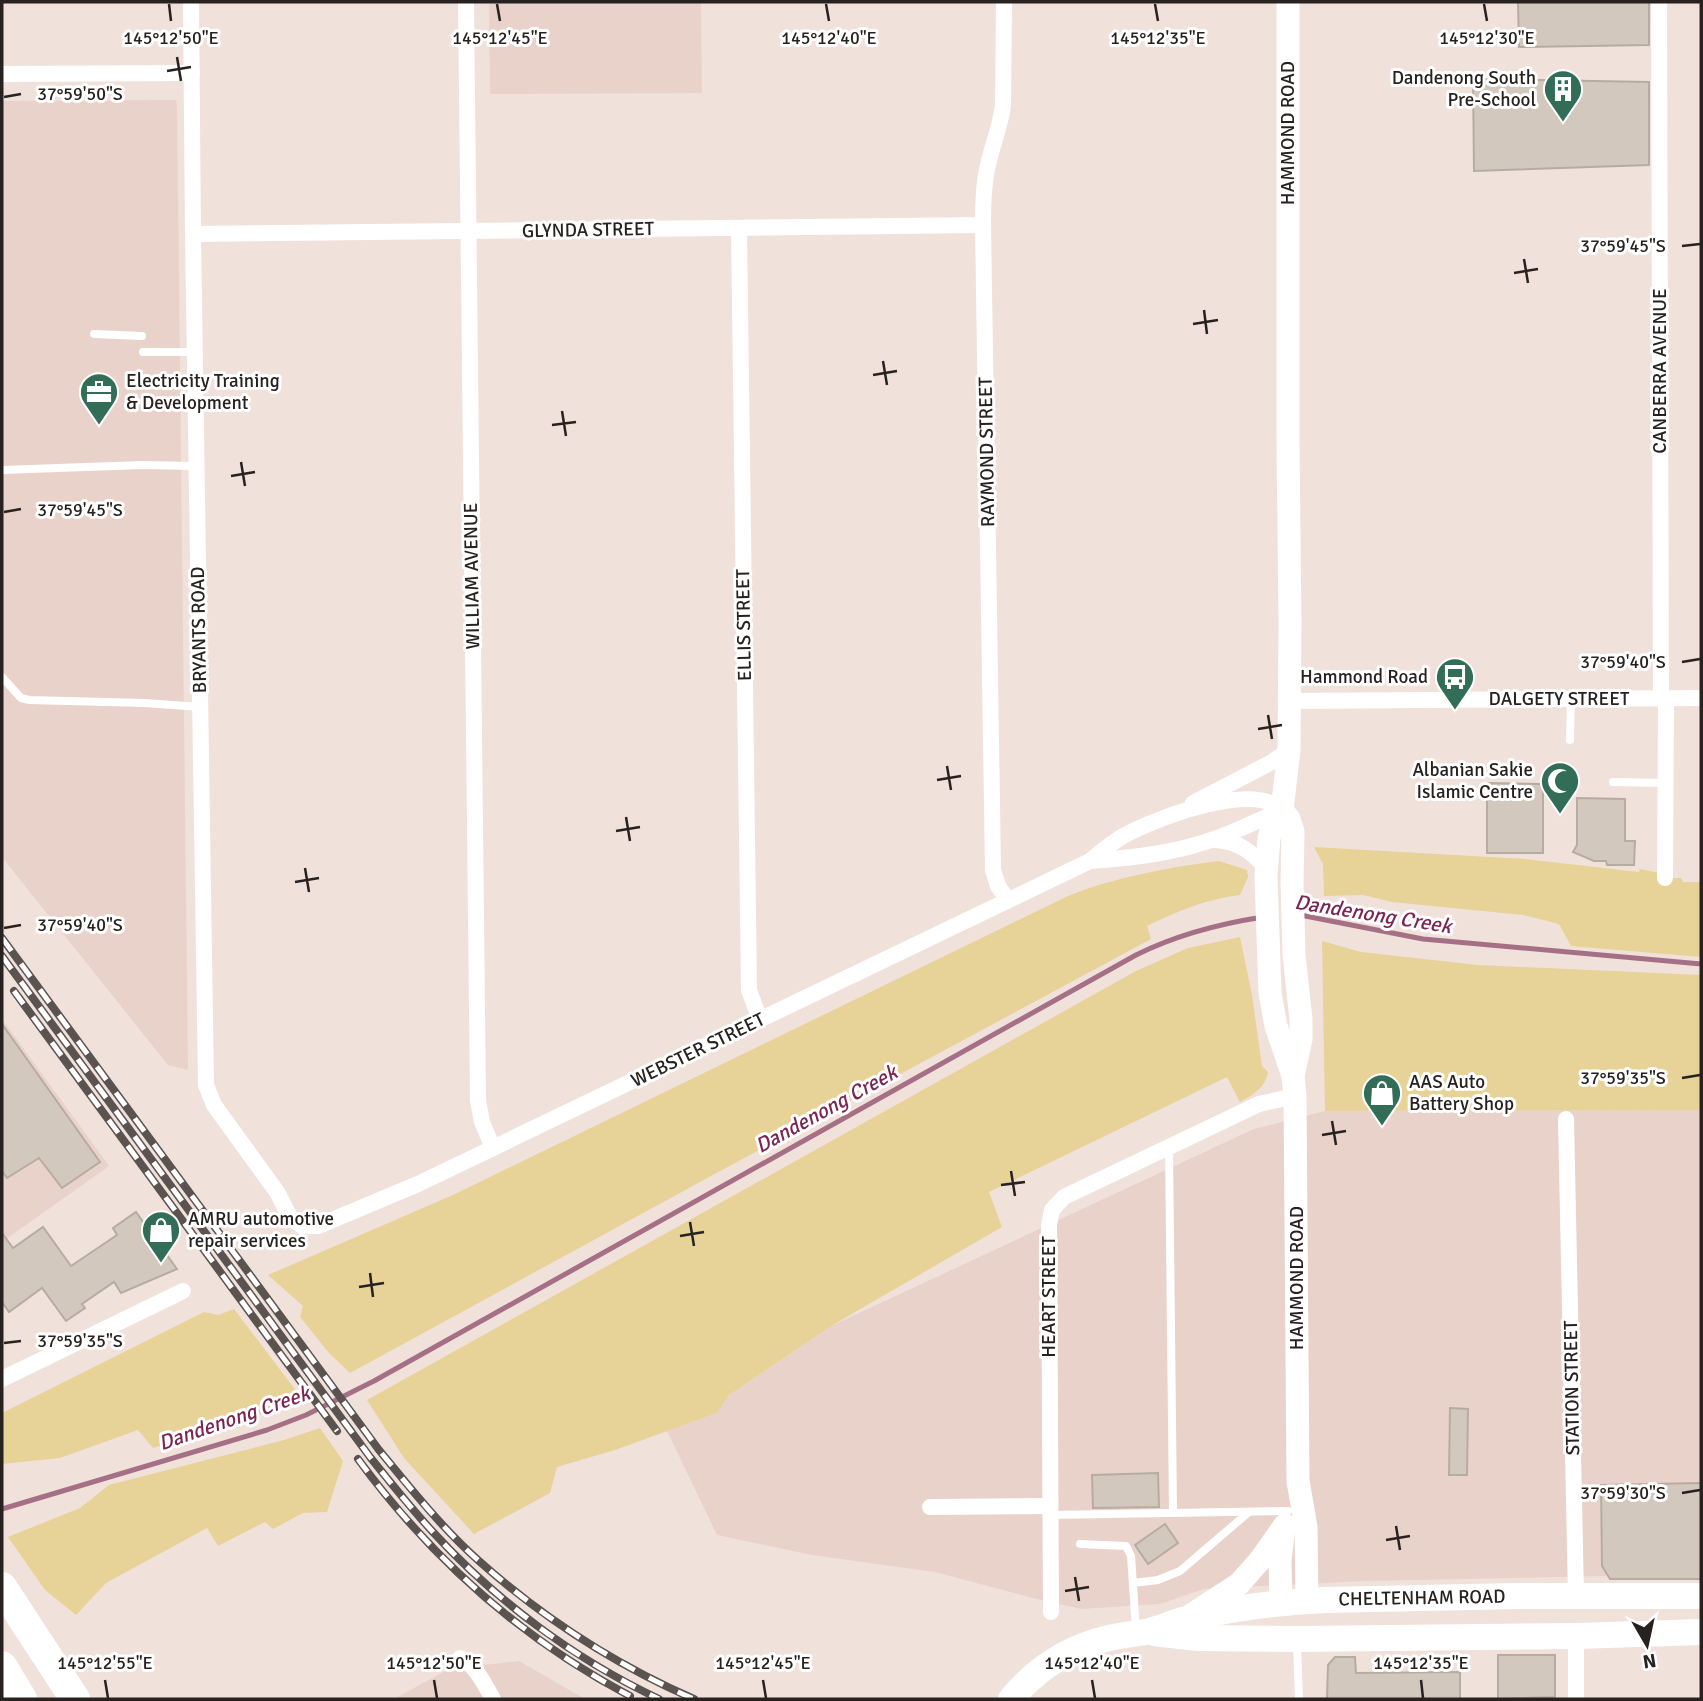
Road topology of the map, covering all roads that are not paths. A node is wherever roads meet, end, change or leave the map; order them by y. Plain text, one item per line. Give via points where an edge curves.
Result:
1 (191, 2) edge
2 (466, 2) edge
3 (1004, 2) edge
4 (1288, 2) edge
5 (1659, 2) edge
6 (192, 73) junction
7 (2, 74) edge
8 (983, 225) junction
9 (739, 228) junction
10 (468, 231) junction
11 (193, 234) junction
12 (94, 334) dead end
13 (142, 336) dead end
14 (143, 352) dead end
15 (194, 352) junction
16 (196, 466) junction
17 (2, 470) edge
18 (2, 677) edge
19 (1701, 698) edge
20 (1571, 699) junction
21 (1664, 699) junction
22 (1290, 701) junction
23 (200, 707) junction
24 (1570, 740) dead end
25 (1289, 750) junction
26 (1613, 782) dead end
27 (1666, 783) junction
28 (1282, 810) junction
29 (1172, 815) junction
30 (1212, 840) junction
31 (1090, 861) junction
32 (1266, 872) junction
33 (1665, 878) dead end
34 (1008, 900) junction
35 (760, 1020) junction
36 (1294, 1086) junction
37 (1566, 1119) dead end
38 (1169, 1147) junction
39 (493, 1149) junction
40 (302, 1226) joint
41 (183, 1291) dead end
42 (2, 1379) edge
43 (1298, 1480) junction
44 (930, 1507) dead end
45 (1050, 1510) junction
46 (1250, 1511) junction
47 (1172, 1512) junction
48 (1287, 1518) junction
49 (1080, 1544) dead end
50 (1133, 1583) junction
51 (2, 1587) edge
52 (1576, 1596) junction
53 (1701, 1596) edge
54 (1307, 1601) junction
55 (1281, 1604) junction
56 (1051, 1612) dead end
57 (1185, 1619) junction
58 (1141, 1632) junction
59 (1701, 1632) edge
60 (1576, 1636) junction
61 (1297, 1639) junction
62 (460, 1658) dead end
63 (2, 1666) edge
64 (22, 1699) edge
65 (75, 1699) edge
66 (493, 1699) edge
67 (1011, 1699) edge
68 (1299, 1699) edge
69 (1576, 1699) edge

1 - 6 street, BRYANTS ROAD
2 - 10 street, WILLIAM AVENUE
3 - 8 street, RAYMOND STREET via 1003,106 987,167
4 - 22 main road, HAMMOND ROAD
5 - 21 street, CANBERRA AVENUE
6 - 7 street
6 - 11 street, BRYANTS ROAD
8 - 9 street, GLYNDA STREET
8 - 34 street, RAYMOND STREET via 993,870
9 - 10 street, GLYNDA STREET
9 - 35 street, ELLIS STREET via 749,990
10 - 11 street, GLYNDA STREET
10 - 39 street, WILLIAM AVENUE via 478,1100
11 - 15 street, BRYANTS ROAD
12 - 13 lane
14 - 15 lane
15 - 16 street, BRYANTS ROAD
16 - 17 lane
16 - 23 street, BRYANTS ROAD
18 - 23 lane via 21,698 29,700
19 - 21 street, DALGETY STREET
20 - 21 street, DALGETY STREET
20 - 22 street, DALGETY STREET
20 - 24 lane
21 - 27 street, CANBERRA AVENUE
22 - 25 main road, HAMMOND ROAD
23 - 40 street, BRYANTS ROAD via 206,1085 214,1105 277,1192 291,1219
25 - 28 main road, HAMMOND ROAD
25 - 29 street, WEBSTER STREET
26 - 27 lane
27 - 33 street, CANBERRA AVENUE
28 - 29 street, WEBSTER STREET via 1269,802 1238,800
28 - 30 street, WEBSTER STREET
28 - 32 main road, HAMMOND ROAD via 1270,834
28 - 36 main road, HAMMOND ROAD via 1293,832 1294,955 1302,1028
29 - 31 street, WEBSTER STREET via 1125,835
30 - 31 street, WEBSTER STREET via 1130,858
30 - 32 street via 1240,845
31 - 34 street, WEBSTER STREET
32 - 36 main road, HAMMOND ROAD via 1270,993
34 - 35 street, WEBSTER STREET
35 - 39 street, WEBSTER STREET
36 - 38 street, HEART STREET
36 - 43 main road, HAMMOND ROAD
37 - 52 street, STATION STREET
38 - 45 street, HEART STREET via 1064,1198 1051,1214
38 - 47 lane
39 - 40 street, WEBSTER STREET via 318,1226
41 - 42 street
43 - 48 main road, HAMMOND ROAD
43 - 54 main road, HAMMOND ROAD via 1306,1527
44 - 45 street
45 - 47 lane
45 - 56 street, HEART STREET
46 - 47 lane
46 - 48 lane
46 - 50 lane via 1180,1571
48 - 55 main road, HAMMOND ROAD via 1280,1561
48 - 57 main road via 1239,1584
49 - 50 lane via 1126,1546
50 - 58 lane
51 - 65 highway
52 - 53 main road, CHELTENHAM ROAD
52 - 54 main road, CHELTENHAM ROAD
52 - 60 main road, STATION STREET
54 - 55 main road, CHELTENHAM ROAD
54 - 61 main road
55 - 57 main road, CHELTENHAM ROAD
55 - 61 main road
57 - 58 main road, CHELTENHAM ROAD
58 - 61 main road, CHELTENHAM ROAD
58 - 67 main road, CHELTENHAM ROAD via 1071,1651 1038,1672
59 - 60 main road, CHELTENHAM ROAD
60 - 61 main road, CHELTENHAM ROAD
60 - 69 street, STATION STREET
61 - 68 lane
62 - 66 street via 475,1670
63 - 64 highway

